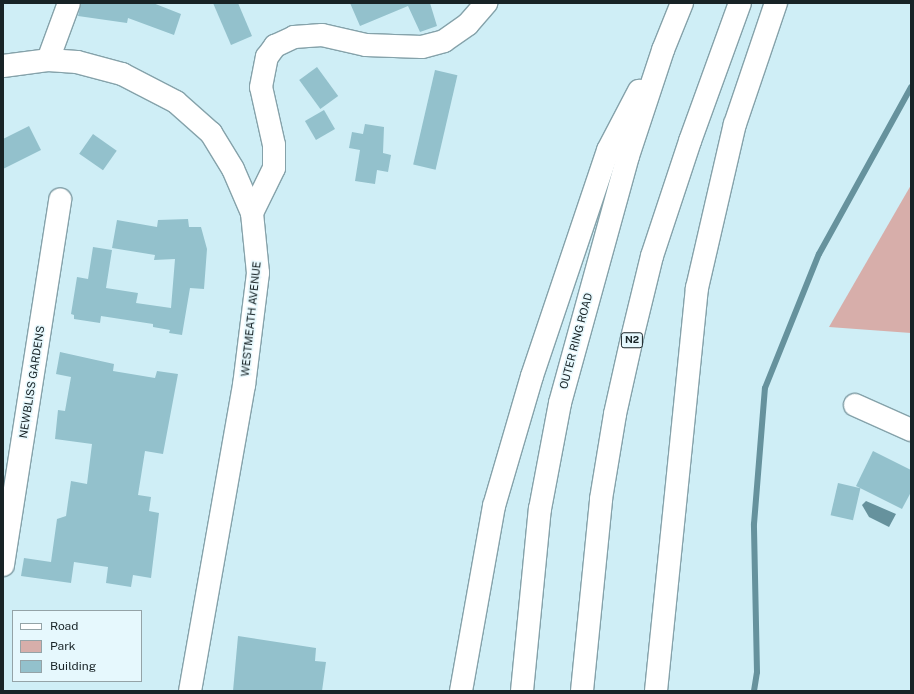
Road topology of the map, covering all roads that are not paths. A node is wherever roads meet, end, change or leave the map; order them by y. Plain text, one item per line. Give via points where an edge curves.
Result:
1 (69, 3) edge
2 (486, 3) edge
3 (682, 3) edge
4 (740, 3) edge
5 (776, 3) edge
6 (663, 50) junction
7 (48, 60) junction
8 (3, 66) edge
9 (60, 199) dead end
10 (252, 213) junction
11 (855, 405) dead end
12 (911, 430) edge
13 (3, 565) edge
14 (664, 616) junction
15 (190, 691) edge
16 (461, 691) edge
17 (522, 691) edge
18 (582, 691) edge
19 (656, 691) edge
20 (668, 691) edge

1 - 7 main road
2 - 10 main road via 468,24 444,41 422,47 366,45 322,35 294,37 275,46 268,57 262,87 274,145 274,168
3 - 6 main road, OUTER RING ROAD
4 - 18 main road, N2 via 652,256 632,338 615,414 601,500
5 - 14 main road via 735,124 696,288
6 - 16 main road via 608,150 532,376 494,506
6 - 17 main road, OUTER RING ROAD via 599,254 560,403 540,509
7 - 8 main road, WESTMEATH AVENUE
7 - 10 main road, WESTMEATH AVENUE via 77,62 122,74 176,102 211,132 233,169
9 - 13 main road, NEWBLISS GARDENS
10 - 15 main road, WESTMEATH AVENUE via 258,273 244,385
11 - 12 main road
14 - 19 main road
14 - 20 main road

